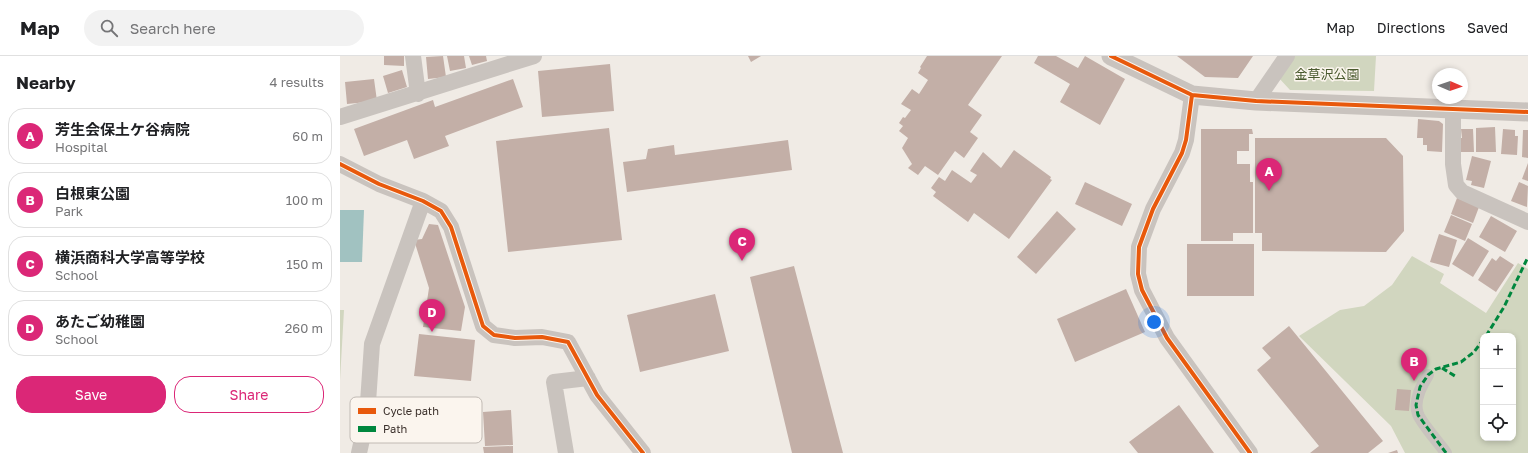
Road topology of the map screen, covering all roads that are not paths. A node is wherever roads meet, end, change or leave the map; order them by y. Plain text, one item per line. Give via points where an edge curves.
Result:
1 (413, 56) edge
2 (534, 56) edge
3 (1110, 56) edge
4 (1287, 56) edge
5 (418, 94) junction
6 (1192, 95) junction
7 (1256, 101) junction
8 (1454, 110) junction
9 (1528, 112) edge
10 (340, 117) edge
11 (340, 164) edge
12 (423, 201) junction
13 (1528, 222) edge
14 (1428, 375) dead end
15 (588, 378) junction
16 (368, 397) edge
17 (361, 443) edge
18 (359, 453) edge
19 (566, 453) edge
20 (643, 453) edge
21 (1250, 453) edge
22 (1446, 453) edge

1 - 5 street
2 - 5 street
3 - 6 street
4 - 7 street
5 - 10 street
6 - 7 street
6 - 21 street via 1186,140 1182,153 1152,209 1139,247 1138,274 1142,290 1167,338
7 - 8 street
8 - 9 street
8 - 13 street via 1453,164 1456,184 1462,192
11 - 12 street via 378,184
12 - 15 street via 441,211 451,227 484,326 494,335 515,338 542,337 568,342
12 - 16 street via 372,344
14 - 22 street via 1420,387 1416,404 1418,415
15 - 19 street via 554,382
15 - 20 street via 597,395
17 - 18 street

